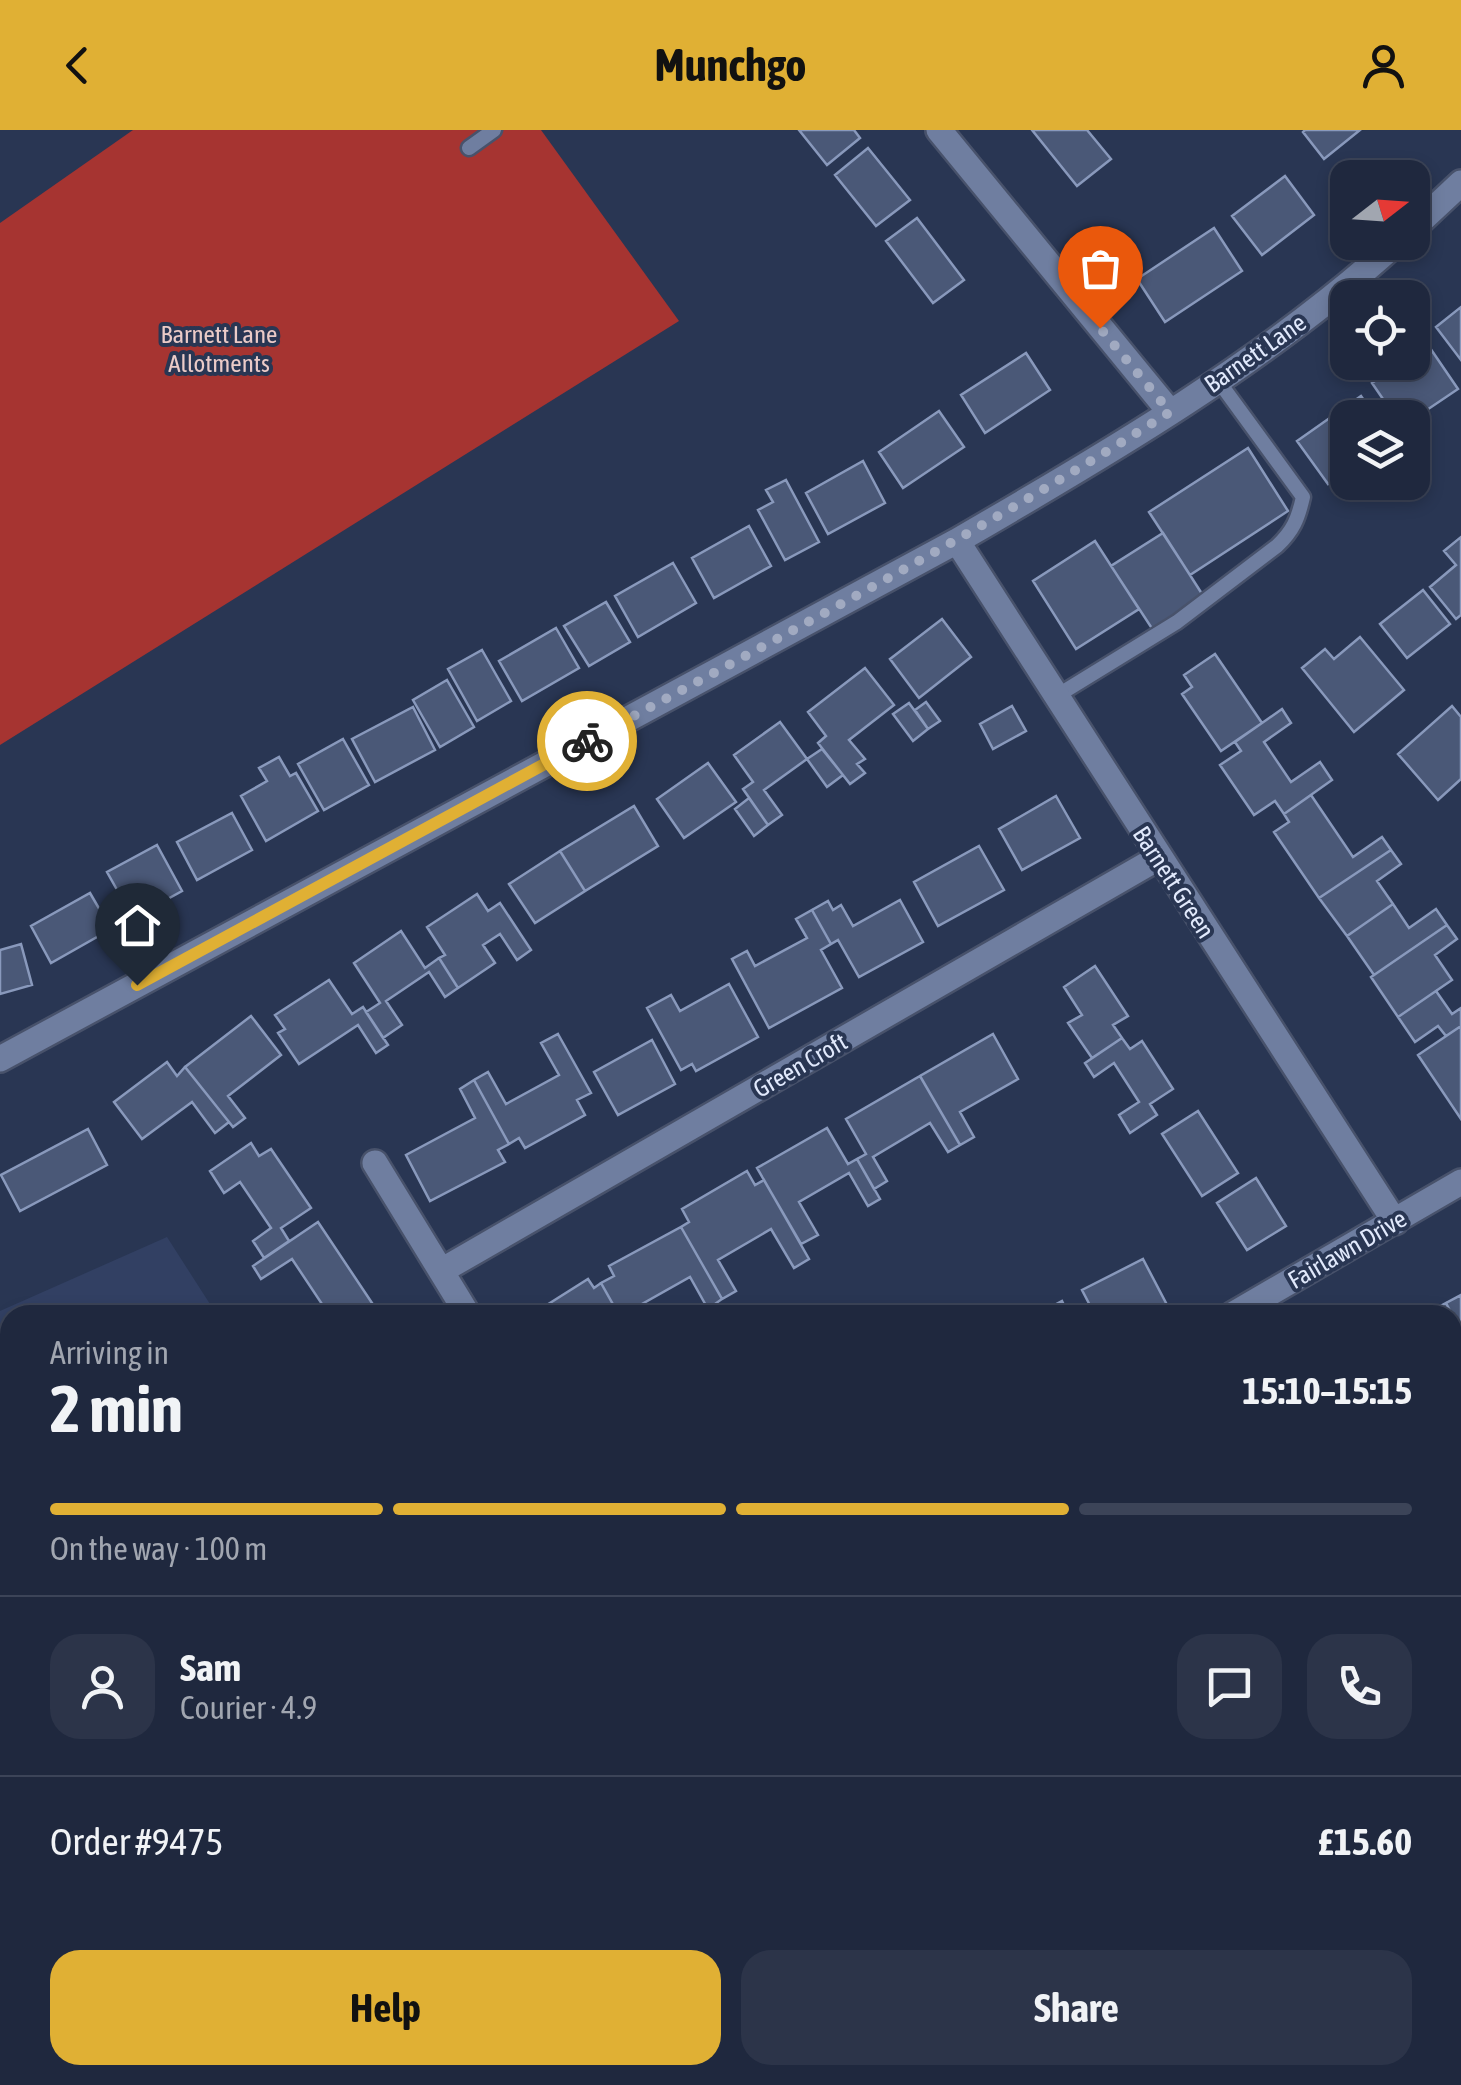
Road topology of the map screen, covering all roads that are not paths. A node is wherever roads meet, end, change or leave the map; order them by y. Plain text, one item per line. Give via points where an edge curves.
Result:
1 (494, 130) edge
2 (939, 130) edge
3 (469, 148) dead end
4 (1461, 183) edge
5 (1430, 211) edge
6 (1378, 260) edge
7 (1217, 379) junction
8 (1170, 412) junction
9 (956, 542) junction
10 (1056, 697) junction
11 (1158, 858) junction
12 (0, 1059) edge
13 (376, 1163) dead end
14 (1461, 1182) edge
15 (1394, 1222) junction
16 (441, 1272) junction
17 (462, 1305) edge
18 (1249, 1305) edge

1 - 3 lane
2 - 8 street
4 - 5 street
6 - 7 street, Barnett Lane
7 - 8 street, Barnett Lane
7 - 10 lane via 1302,497 1292,532 1178,622
8 - 9 street, Barnett Lane
9 - 10 street, Barnett Green
9 - 12 street, Barnett Lane
10 - 11 street, Barnett Green
11 - 15 street, Barnett Green
11 - 16 street, Green Croft
13 - 16 street
14 - 15 street, Fairlawn Drive
15 - 18 street, Fairlawn Drive
16 - 17 street

